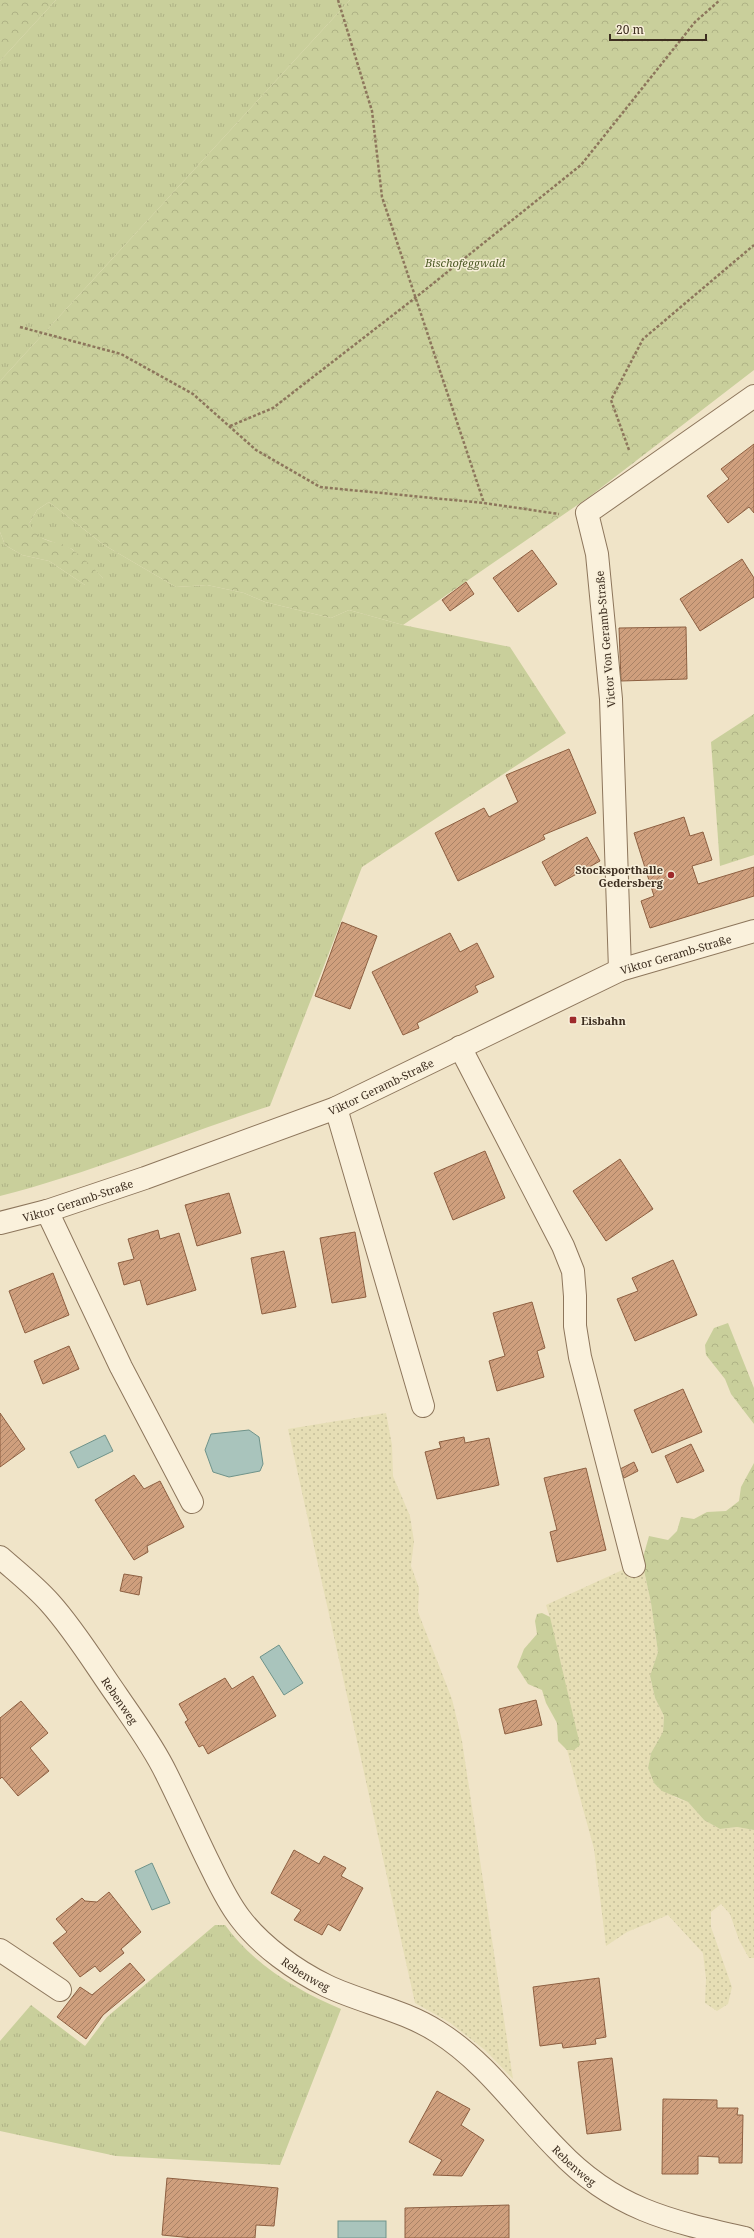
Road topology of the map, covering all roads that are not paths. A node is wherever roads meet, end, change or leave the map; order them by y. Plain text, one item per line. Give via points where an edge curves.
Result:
1 (754, 396) edge
2 (754, 931) edge
3 (620, 970) junction
4 (460, 1047) junction
5 (336, 1108) junction
6 (47, 1211) junction
7 (0, 1224) edge
8 (423, 1406) dead end
9 (192, 1502) dead end
10 (0, 1557) edge
11 (634, 1566) dead end
12 (0, 1950) edge
13 (60, 1990) dead end
14 (745, 2238) edge

1 - 3 street, Victor Von Geramb-Straße via 587,513 597,554 611,699
2 - 3 street, Viktor Geramb-Straße
3 - 4 street, Viktor Geramb-Straße
4 - 5 street, Viktor Geramb-Straße
4 - 11 street via 563,1246 573,1271 575,1326 580,1357
5 - 6 street, Viktor Geramb-Straße
5 - 8 street
6 - 7 street, Viktor Geramb-Straße
6 - 9 street via 121,1367
10 - 14 street, Rebenweg via 48,1601 68,1624 164,1770 228,1902 242,1922 272,1950 305,1974 328,1986 415,2018 441,2034 475,2060 558,2151 582,2173 611,2193 635,2207 679,2223
12 - 13 street

